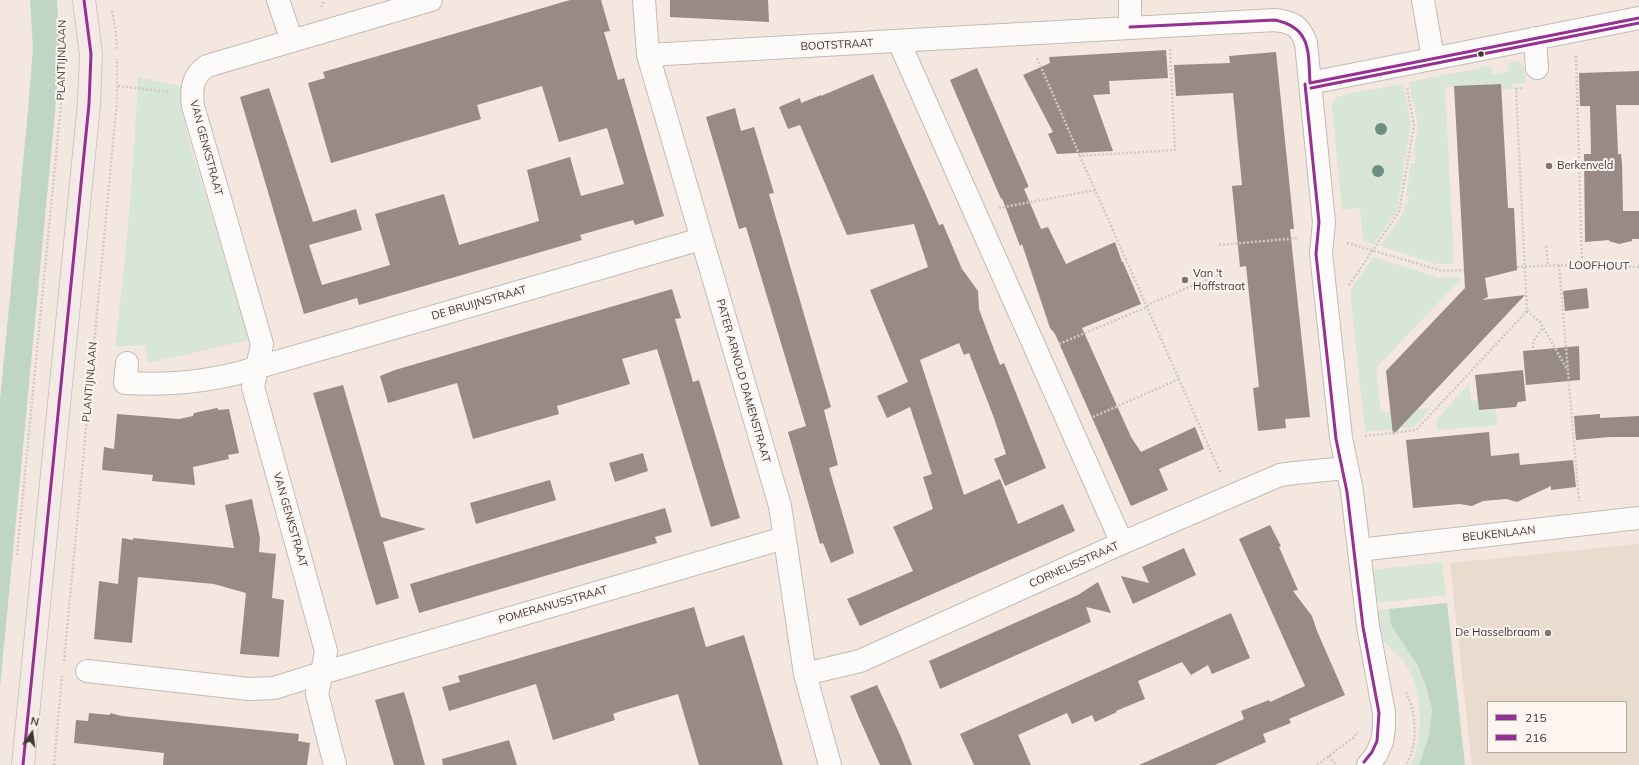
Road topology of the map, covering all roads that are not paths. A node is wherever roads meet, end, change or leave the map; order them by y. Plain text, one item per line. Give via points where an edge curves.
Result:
1 (84, 0) edge
2 (278, 0) edge
3 (431, 0) edge
4 (644, 0) edge
5 (1130, 0) edge
6 (1423, 0) edge
7 (1639, 18) edge
8 (1130, 27) junction
9 (1535, 38) junction
10 (292, 41) junction
11 (899, 42) junction
12 (648, 56) junction
13 (1433, 58) junction
14 (1534, 78) road end
15 (1310, 82) junction
16 (702, 239) junction
17 (127, 363) dead end
18 (257, 367) junction
19 (1346, 468) junction
20 (1639, 518) edge
21 (784, 538) junction
22 (1122, 543) junction
23 (1359, 550) junction
24 (87, 671) dead end
25 (322, 673) junction
26 (805, 674) junction
27 (23, 765) edge
28 (335, 765) edge
29 (830, 765) edge
30 (1368, 765) edge

1 - 27 main road via 91,54 89,104
2 - 10 street
3 - 10 street, VAN GENKSTRAAT
4 - 12 street, PATER ARNOLD DAMENSTRAAT
5 - 8 street
6 - 13 street
7 - 9 street
8 - 11 street, BOOTSTRAAT
8 - 15 street, BOOTSTRAAT via 1168,25 1208,32 1275,20 1286,21 1295,25 1306,43
9 - 13 street
9 - 14 street
10 - 18 street, VAN GENKSTRAAT via 207,66 195,78 192,95 193,106 262,344
11 - 12 street, BOOTSTRAAT
11 - 22 street
12 - 16 street, PATER ARNOLD DAMENSTRAAT
13 - 15 street via 1402,64 1371,61
15 - 19 street via 1324,222 1320,253 1340,438
16 - 18 street, DE BRUIJNSTRAAT
16 - 21 street, PATER ARNOLD DAMENSTRAAT via 780,506
17 - 18 street via 125,383 190,383
18 - 25 street, VAN GENKSTRAAT via 253,387 326,651
19 - 22 street, CORNELISSTRAAT via 1251,478 1231,496
19 - 23 street via 1352,491
20 - 23 street, BEUKENLAAN
21 - 25 street, POMERANUSSTRAAT
21 - 26 street, PATER ARNOLD DAMENSTRAAT
22 - 26 street, CORNELISSTRAAT via 860,661
23 - 30 street via 1368,626 1384,720 1382,742
24 - 25 street via 249,689 274,688
25 - 28 street, VAN GENKSTRAAT via 317,694
26 - 29 street, PATER ARNOLD DAMENSTRAAT

